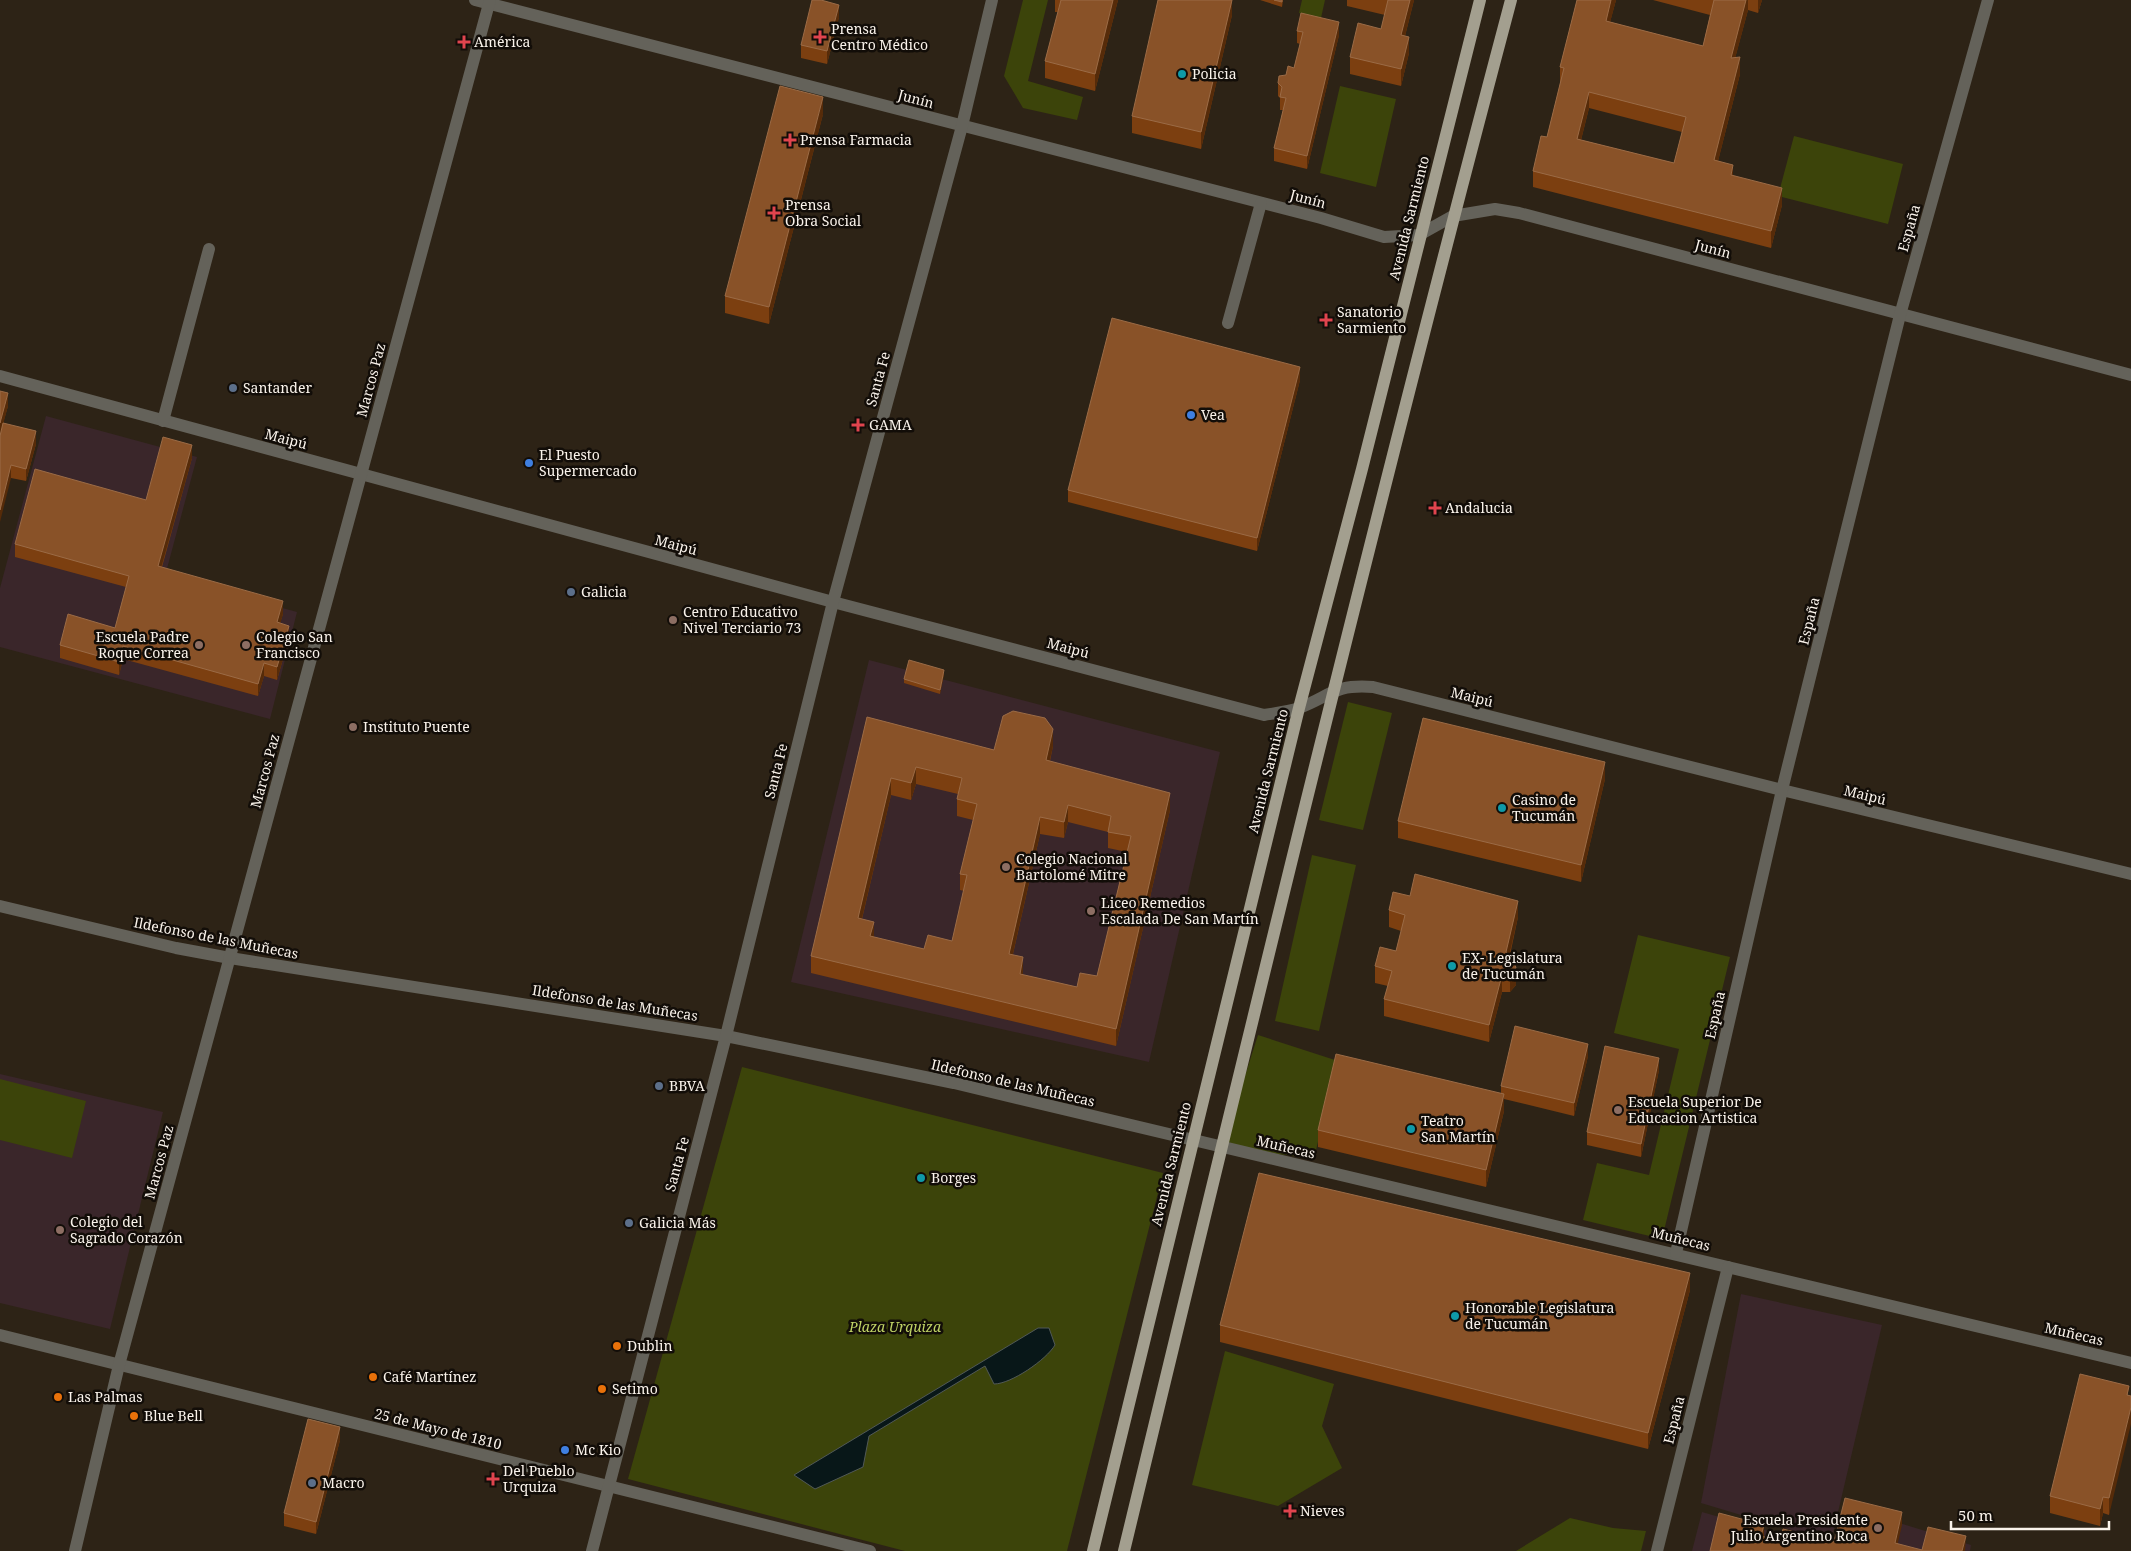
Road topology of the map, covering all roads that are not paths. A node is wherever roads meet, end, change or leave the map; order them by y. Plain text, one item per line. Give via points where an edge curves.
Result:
1 (476, 0) edge
2 (992, 0) edge
3 (1480, 0) edge
4 (1511, 0) edge
5 (1988, 0) edge
6 (490, 2) edge
7 (962, 126) junction
8 (1261, 203) junction
9 (1453, 216) junction
10 (1420, 235) junction
11 (209, 249) dead end
12 (1900, 315) junction
13 (1228, 323) dead end
14 (2131, 374) edge
15 (0, 376) edge
16 (163, 421) junction
17 (360, 475) junction
18 (833, 602) junction
19 (1335, 689) junction
20 (1299, 708) junction
21 (1782, 790) junction
22 (2131, 874) edge
23 (0, 906) edge
24 (230, 958) junction
25 (726, 1036) junction
26 (1192, 1141) junction
27 (1222, 1148) junction
28 (1676, 1253) junction
29 (1728, 1267) junction
30 (0, 1335) edge
31 (2131, 1363) edge
32 (119, 1365) junction
33 (609, 1488) junction
34 (75, 1551) edge
35 (592, 1551) edge
36 (870, 1551) edge
37 (1093, 1551) edge
38 (1124, 1551) edge
39 (1657, 1551) edge

1 - 6 street, Junín
2 - 7 street, Santa Fe
3 - 10 main road, Avenida Sarmiento
4 - 9 main road
5 - 12 street, España
6 - 7 street, Junín
6 - 17 street, Marcos Paz
7 - 8 street, Junín
7 - 18 street, Santa Fe
8 - 10 street, Junín via 1384,237
8 - 13 street
9 - 10 street, Junín
9 - 12 street, Junín via 1494,209 1519,213
9 - 19 main road
10 - 20 main road, Avenida Sarmiento
11 - 16 street
12 - 14 street, Junín
12 - 21 street, España
15 - 16 street, Maipú
16 - 17 street, Maipú
17 - 18 street, Maipú
17 - 24 street, Marcos Paz
18 - 20 street, Maipú via 1264,716
18 - 25 street, Santa Fe
19 - 20 street, Maipú
19 - 21 street, Maipú via 1373,687
19 - 27 main road
20 - 26 main road, Avenida Sarmiento
21 - 22 street, Maipú
21 - 28 street, España
23 - 24 street, Ildefonso de las Muñecas
24 - 25 street, Ildefonso de las Muñecas
24 - 32 street, Marcos Paz
25 - 26 street, Ildefonso de las Muñecas via 954,1083
25 - 33 street, Santa Fe
26 - 27 street, Ildefonso de las Muñecas
26 - 37 main road, Avenida Sarmiento
27 - 28 street, Muñecas
27 - 38 main road
28 - 29 street, Muñecas
29 - 31 street, Muñecas
29 - 39 street, España
30 - 32 street, 25 de Mayo de 1810
32 - 33 street, 25 de Mayo de 1810
32 - 34 street, Marcos Paz
33 - 35 street, Santa Fe
33 - 36 street, 25 de Mayo de 1810

